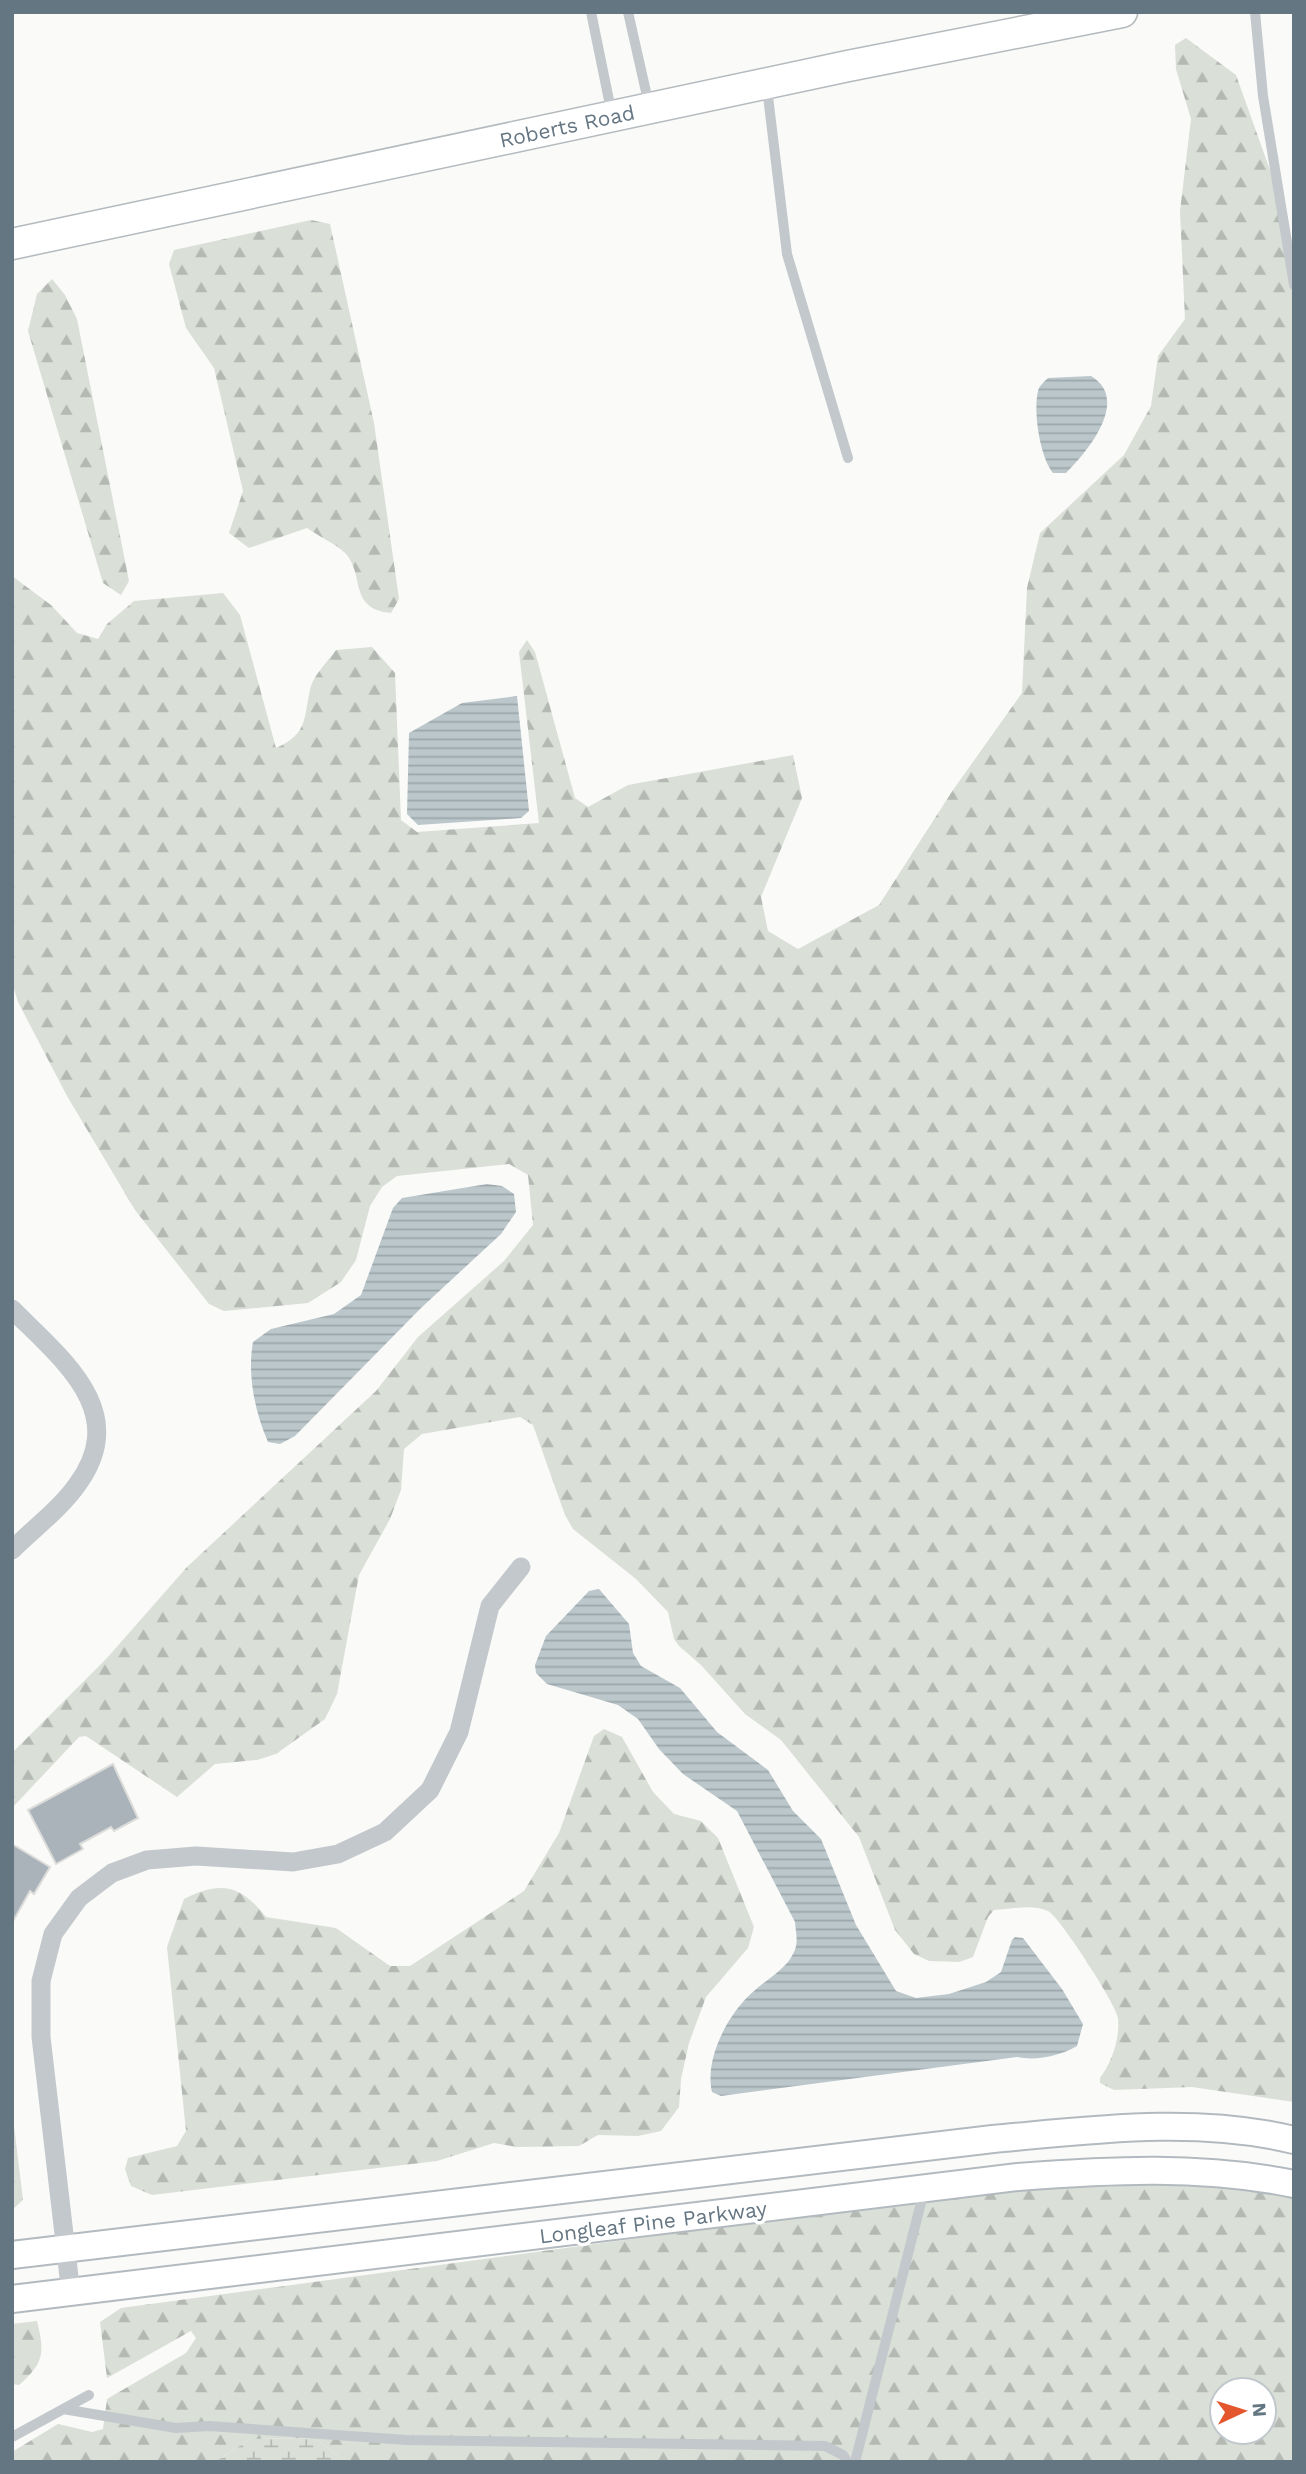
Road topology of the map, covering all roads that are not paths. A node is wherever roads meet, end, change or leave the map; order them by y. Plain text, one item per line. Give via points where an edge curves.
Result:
1 (591, 12) edge
2 (628, 12) edge
3 (1122, 12) edge
4 (1255, 12) edge
5 (767, 84) junction
6 (649, 109) junction
7 (612, 117) junction
8 (12, 244) edge
9 (1294, 285) edge
10 (848, 458) dead end
11 (12, 1309) edge
12 (12, 1550) edge
13 (521, 1567) dead end
14 (993, 2139) junction
15 (1294, 2140) edge
16 (997, 2179) junction
17 (1294, 2184) edge
18 (925, 2188) junction
19 (66, 2249) junction
20 (12, 2255) edge
21 (71, 2294) junction
22 (12, 2299) edge
23 (89, 2395) dead end
24 (63, 2409) junction
25 (12, 2437) edge
26 (847, 2462) edge
27 (855, 2462) edge

1 - 7 lane
2 - 6 lane
3 - 5 main road, Roberts Road
4 - 9 lane via 1263,96
5 - 6 main road, Roberts Road
5 - 10 lane via 787,254
6 - 7 main road, Roberts Road
7 - 8 main road, Roberts Road
11 - 12 street via 81,1379 98,1431 78,1485
13 - 19 street via 490,1605 460,1732 430,1790 385,1832 338,1853 293,1863 196,1856 148,1860 112,1873 79,1898 54,1934 41,1981 41,2037
14 - 15 main road, Longleaf Pine Parkway via 1142,2126
14 - 16 main road
14 - 19 main road, Longleaf Pine Parkway
16 - 17 main road, Longleaf Pine Parkway via 1132,2169 1205,2172
16 - 18 main road, Longleaf Pine Parkway
18 - 21 main road, Longleaf Pine Parkway
18 - 27 lane
19 - 20 main road, Longleaf Pine Parkway
19 - 21 street
21 - 22 main road, Longleaf Pine Parkway
23 - 24 lane
24 - 25 lane
24 - 26 lane via 176,2428 209,2426 407,2440 825,2446

